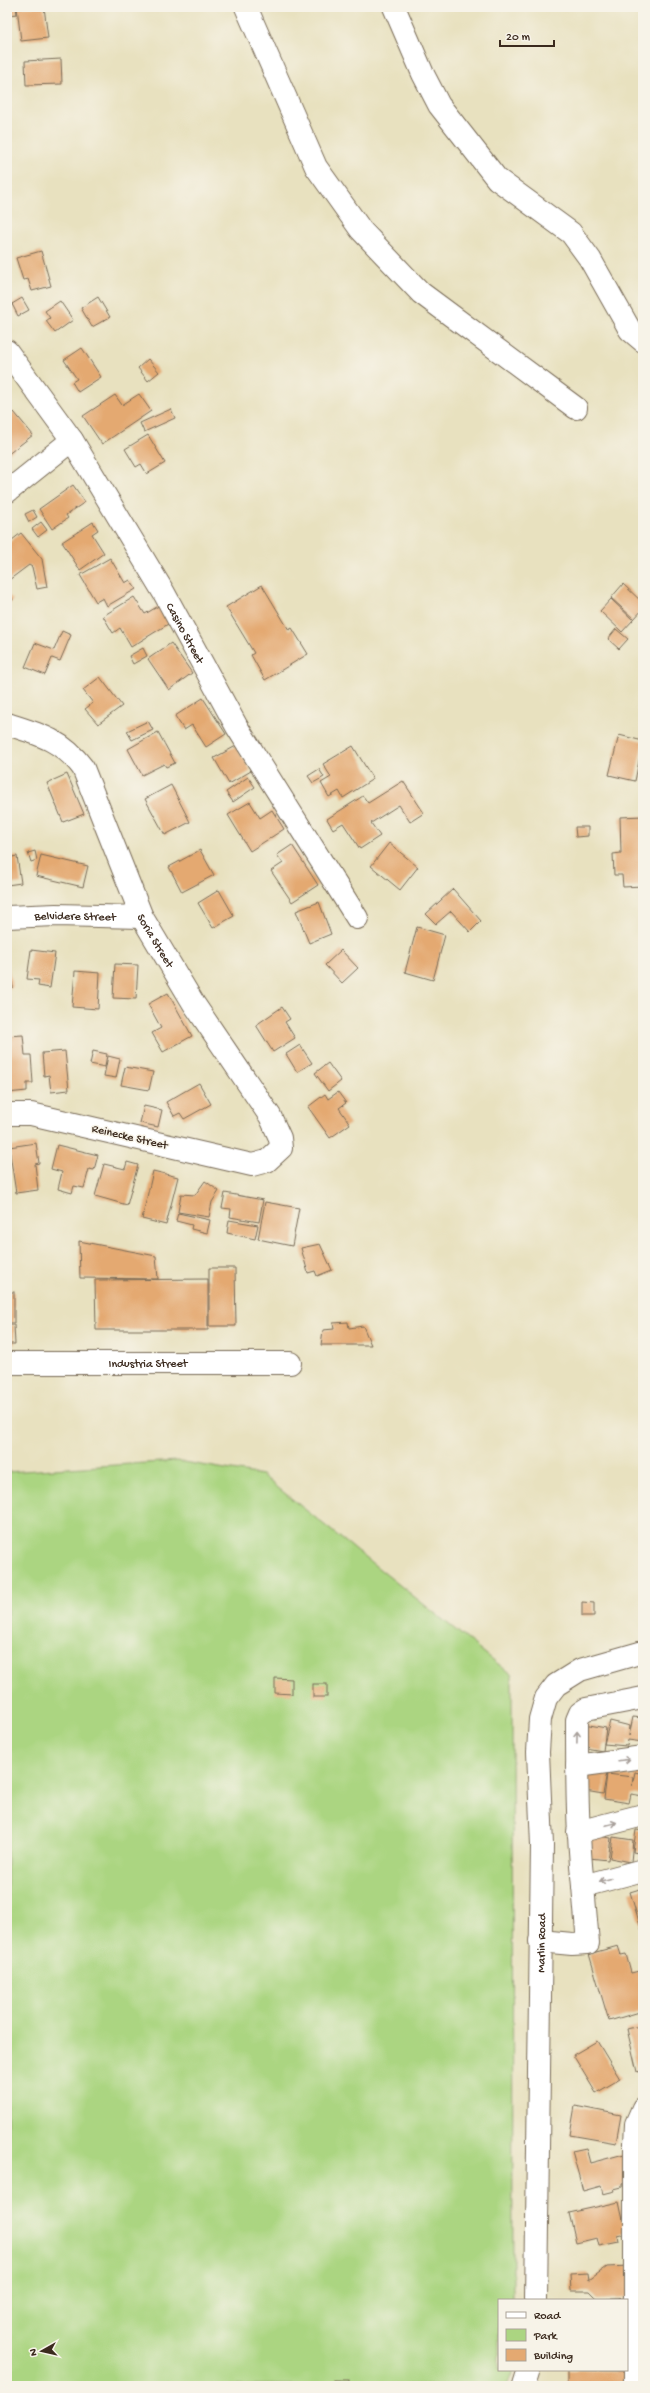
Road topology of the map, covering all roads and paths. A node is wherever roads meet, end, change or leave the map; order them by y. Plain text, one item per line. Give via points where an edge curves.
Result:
1 (246, 7) edge
2 (394, 7) edge
3 (637, 336) edge
4 (7, 351) edge
5 (576, 408) dead end
6 (72, 440) junction
7 (7, 492) edge
8 (7, 724) edge
9 (7, 917) edge
10 (142, 917) junction
11 (357, 918) dead end
12 (7, 1114) edge
13 (252, 1165) joint
14 (7, 1363) edge
15 (290, 1363) dead end
16 (643, 1652) edge
17 (643, 1698) edge
18 (643, 1757) edge
19 (577, 1766) junction
20 (643, 1815) edge
21 (578, 1832) junction
22 (643, 1870) edge
23 (583, 1886) junction
24 (540, 1941) junction
25 (643, 2108) edge
26 (638, 2262) edge
27 (536, 2299) edge
28 (639, 2343) edge
29 (529, 2371) edge
30 (524, 2386) edge
31 (635, 2386) edge

1 - 5 street via 316,167 361,230 421,293
2 - 3 street via 423,74 440,105 497,179 571,233 590,258
4 - 6 street, Casino Street
6 - 7 street
6 - 11 street, Casino Street via 164,593 237,727
8 - 10 street, Soria Street via 35,732 62,744 83,768
9 - 10 street, Belvidere Street
10 - 13 street, Soria Street via 194,1004 270,1116 280,1138 281,1148 275,1155 267,1161
12 - 13 street, Reinecke Street via 31,1114
14 - 15 street, Industria Street
16 - 24 street, Marlin Road via 580,1670 556,1685 546,1698 540,1719 538,1752 542,1845
19 -> 17 street via 577,1720 580,1713 586,1709
19 -> 18 street
19 - 21 street
21 -> 20 street
21 - 23 street
22 -> 23 street
23 - 24 street via 588,1943
24 - 27 street, Marlin Road
25 - 26 street via 636,2124 635,2143
26 - 28 street
28 - 31 street
29 - 30 street

